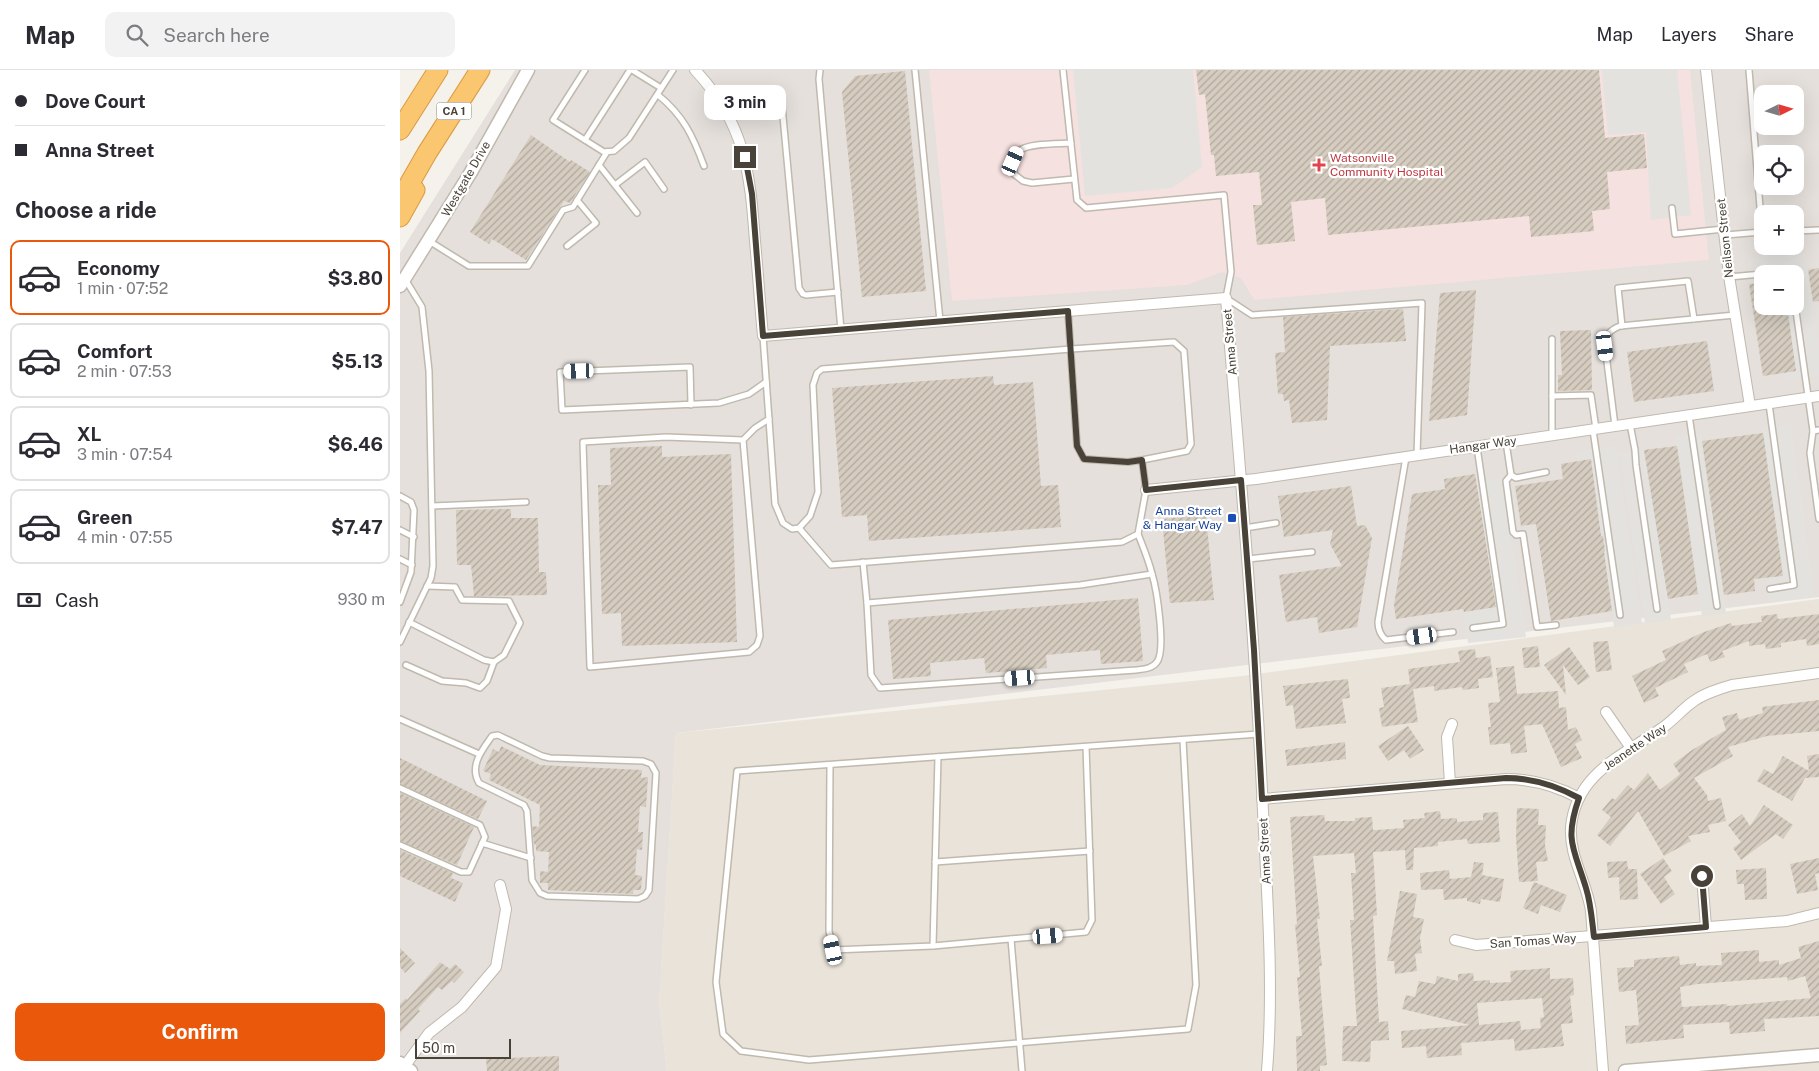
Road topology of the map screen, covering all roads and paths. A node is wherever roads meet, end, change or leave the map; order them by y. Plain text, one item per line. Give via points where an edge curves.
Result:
1 (438, 70) edge
2 (480, 70) edge
3 (528, 70) edge
4 (585, 70) edge
5 (631, 70) edge
6 (673, 70) edge
7 (694, 70) edge
8 (820, 70) edge
9 (915, 70) edge
10 (1064, 70) edge
11 (1706, 70) edge
12 (1749, 70) edge
13 (662, 88) junction
14 (658, 94) junction
15 (782, 106) dead end
16 (400, 130) edge
17 (585, 140) junction
18 (1071, 143) junction
19 (607, 152) junction
20 (427, 153) junction
21 (600, 165) junction
22 (704, 166) dead end
23 (1074, 179) junction
24 (615, 185) junction
25 (664, 189) dead end
26 (400, 200) edge
27 (578, 200) junction
28 (1760, 205) edge
29 (1672, 208) dead end
30 (637, 213) dead end
31 (400, 217) edge
32 (1819, 230) edge
33 (1804, 231) edge
34 (1724, 232) junction
35 (1754, 232) edge
36 (429, 241) junction
37 (567, 246) dead end
38 (1754, 275) edge
39 (1729, 277) junction
40 (402, 282) edge
41 (838, 292) junction
42 (1226, 298) junction
43 (1068, 311) junction
44 (1735, 315) junction
45 (1797, 315) edge
46 (1694, 319) junction
47 (940, 322) junction
48 (1622, 326) junction
49 (841, 330) junction
50 (763, 336) junction
51 (1552, 339) dead end
52 (1071, 349) junction
53 (766, 382) junction
54 (1552, 396) junction
55 (1814, 397) edge
56 (1769, 403) junction
57 (691, 405) junction
58 (1750, 406) junction
59 (1689, 415) junction
60 (769, 419) junction
61 (1630, 424) junction
62 (1615, 426) junction
63 (1594, 429) junction
64 (1816, 430) edge
65 (1552, 435) junction
66 (743, 440) junction
67 (1506, 442) junction
68 (1477, 446) junction
69 (1412, 456) junction
70 (1142, 460) junction
71 (1546, 472) dead end
72 (1511, 475) junction
73 (1241, 480) junction
74 (1146, 490) junction
75 (400, 496) edge
76 (526, 502) dead end
77 (432, 506) junction
78 (1819, 519) edge
79 (1276, 523) dead end
80 (800, 528) junction
81 (1245, 528) junction
82 (400, 530) edge
83 (1138, 534) junction
84 (414, 537) junction
85 (1312, 552) dead end
86 (400, 559) edge
87 (1248, 559) junction
88 (863, 562) junction
89 (412, 565) junction
90 (1152, 574) junction
91 (427, 586) junction
92 (402, 589) edge
93 (1770, 589) dead end
94 (400, 602) edge
95 (867, 603) junction
96 (1717, 606) dead end
97 (1657, 609) dead end
98 (1620, 615) dead end
99 (409, 622) junction
100 (1556, 625) dead end
101 (1473, 628) dead end
102 (1453, 632) dead end
103 (400, 642) edge
104 (494, 662) junction
105 (406, 665) dead end
106 (1819, 673) edge
107 (1606, 712) dead end
108 (400, 719) edge
109 (1452, 724) dead end
110 (1259, 734) junction
111 (1183, 740) junction
112 (1086, 747) junction
113 (1631, 748) junction
114 (479, 754) junction
115 (938, 757) junction
116 (830, 765) junction
117 (1450, 783) junction
118 (400, 788) edge
119 (1579, 798) junction
120 (1262, 799) junction
121 (482, 843) junction
122 (400, 845) edge
123 (1090, 852) junction
124 (530, 858) junction
125 (935, 862) junction
126 (1702, 876) dead end
127 (500, 885) dead end
128 (1819, 912) edge
129 (1706, 927) junction
130 (1594, 937) junction
131 (1011, 939) junction
132 (1455, 940) dead end
133 (933, 946) junction
134 (1020, 1042) junction
135 (1819, 1055) edge
136 (404, 1068) edge
137 (1683, 1069) edge
138 (1022, 1071) edge
139 (1267, 1071) edge
140 (1604, 1071) edge
141 (1625, 1071) edge

1 - 16 highway, CA 1
2 - 20 highway, CA 1
3 - 36 street, Westgate Drive
4 - 17 lane via 553,120
5 - 13 lane
5 - 17 lane
6 - 13 lane
7 - 50 street via 727,113 747,165
8 - 41 lane
9 - 47 lane
10 - 18 lane
11 - 34 street, Neilson Street
12 - 28 lane
13 - 14 lane
14 - 19 lane via 629,138 614,151
14 - 22 lane via 681,118
15 - 41 lane via 800,288 806,295
17 - 19 lane
18 - 23 lane
18 - 23 lane via 1027,147 1018,151 1013,161 1014,174 1022,181 1032,183
19 - 21 lane
20 - 26 highway, CA 1
20 - 31 highway via 418,183
21 - 24 lane
21 - 27 lane
23 - 42 lane via 1077,200 1086,208 1224,195 1231,272
24 - 25 lane via 645,162
24 - 30 lane
27 - 36 lane via 573,207 563,210 528,266 469,266
27 - 37 lane via 596,223
29 - 34 lane via 1675,234
32 - 33 lane
34 - 35 lane
34 - 39 street, Neilson Street
36 - 40 street, Westgate Drive
38 - 39 lane
39 - 44 street, Neilson Street
40 - 77 lane via 422,307 429,371
41 - 49 lane
42 - 43 street, Anna Street
42 - 69 lane via 1252,315 1422,303
42 - 73 street, Anna Street
43 - 47 street, Anna Street
43 - 52 lane
44 - 46 lane
44 - 58 street, Neilson Street
45 - 55 lane
46 - 48 lane
46 - 48 lane via 1688,281 1618,288
47 - 49 street, Anna Street
48 - 62 lane via 1612,329 1605,340
49 - 50 street, Anna Street
50 - 53 lane
51 - 54 lane
52 - 70 lane via 1077,446 1084,459
52 - 70 lane via 1174,342 1184,351 1191,444 1187,451
52 - 80 lane via 822,369 813,385 818,492 810,516
53 - 57 lane via 749,394 719,404
53 - 60 lane
54 - 63 lane via 1591,395
54 - 65 lane
55 - 56 street, Hangar Way
55 - 64 lane
56 - 58 street, Hangar Way
56 - 93 lane via 1794,585
57 - 57 lane via 562,410 560,372 690,367
58 - 59 street, Hangar Way
59 - 61 street, Hangar Way
59 - 96 lane
60 - 66 lane
60 - 80 lane via 776,504 783,523
61 - 62 street, Hangar Way
61 - 97 lane
62 - 63 street, Hangar Way
63 - 65 street, Hangar Way
63 - 98 lane
64 - 78 lane via 1810,453
65 - 67 street, Hangar Way
66 - 66 lane via 666,436 583,442 590,667 748,652 757,645 760,636
67 - 68 street, Hangar Way
67 - 72 lane
68 - 69 street, Hangar Way
68 - 101 lane via 1503,624
69 - 73 street, Hangar Way
69 - 102 lane via 1378,630 1386,640
70 - 74 lane
71 - 72 lane via 1516,478
72 - 100 lane via 1506,481 1513,532 1523,534 1537,627
73 - 74 street, Hangar Way
73 - 81 street, Anna Street
74 - 83 lane
75 - 84 lane via 411,502 414,510
76 - 77 lane
77 - 91 lane via 433,566
79 - 81 lane
80 - 88 lane via 831,565
81 - 87 street, Anna Street
82 - 84 lane
83 - 88 lane via 1122,542
83 - 90 lane
84 - 89 lane
85 - 87 lane
86 - 89 lane
87 - 110 street, Anna Street
88 - 95 lane
89 - 92 lane
90 - 95 lane via 1080,585
90 - 95 lane via 1161,649 1158,662 1150,668 1136,670 880,688 871,675
91 - 99 lane
91 - 104 lane via 455,587 462,600 509,601 520,623 504,655
92 - 94 lane
99 - 103 lane
99 - 104 lane
104 - 105 lane via 487,681 480,688 442,681
106 - 113 street, Jeanette Way via 1720,688 1695,700 1668,724
107 - 113 street
108 - 114 lane
109 - 117 street via 1447,737
110 - 111 lane
110 - 120 street, Anna Street
111 - 112 lane
111 - 134 lane via 1196,985 1188,1028
112 - 115 lane
112 - 123 lane
113 - 119 street, Jeanette Way via 1595,774
114 - 124 lane via 476,768 479,783 524,805
114 - 124 lane via 492,736 498,735 550,758 643,761 651,764 656,773 649,890 646,896 638,899 547,896 540,893 532,880
115 - 116 lane
115 - 125 lane
116 - 133 lane via 829,931 833,950
116 - 134 lane via 737,771 716,982 723,1034 741,1052 809,1060
117 - 119 street via 1506,778 1530,780 1551,785
117 - 120 street
118 - 121 lane via 480,825 485,837
119 - 130 street, Jeanette Way via 1571,838 1590,900
120 - 139 street, Anna Street via 1270,959
121 - 122 lane via 469,872 462,872
121 - 124 lane
123 - 125 lane
123 - 131 lane via 1092,920 1086,932
125 - 133 lane
126 - 129 street
127 - 136 street via 506,909 496,967 462,1007 429,1033
128 - 129 street, San Tomas Way via 1787,921
129 - 130 street, San Tomas Way
130 - 132 street, San Tomas Way via 1476,945
130 - 140 street, Jeanette Way
131 - 133 lane
131 - 134 lane
134 - 138 lane
135 - 137 street
137 - 141 street

